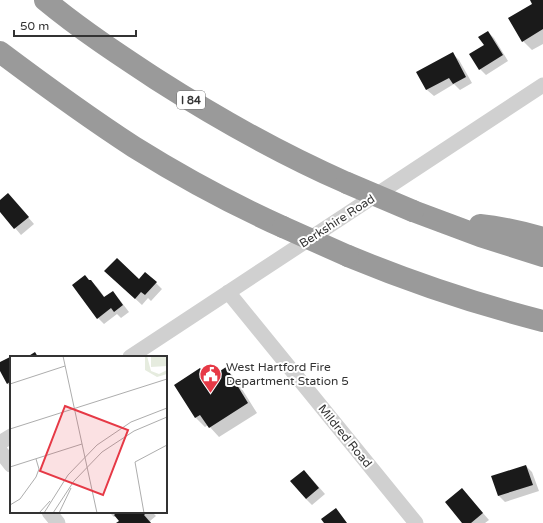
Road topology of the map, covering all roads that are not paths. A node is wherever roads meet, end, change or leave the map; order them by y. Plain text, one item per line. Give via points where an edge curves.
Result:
1 (45, 0) edge
2 (0, 52) edge
3 (543, 85) edge
4 (445, 224) junction
5 (543, 238) edge
6 (543, 256) edge
7 (228, 292) junction
8 (543, 321) edge
9 (132, 356) edge
10 (10, 437) edge
11 (0, 443) edge
12 (0, 451) edge
13 (10, 464) edge
14 (50, 513) edge
15 (58, 523) edge
16 (416, 523) edge

1 - 4 highway, I 84, bridge via 112,49 202,108 270,146 347,183
2 - 8 highway, bridge via 134,147 226,199 348,256 420,284
3 - 7 street, Berkshire Road
4 - 5 highway via 490,226
4 - 6 highway, I 84
7 - 9 street, Berkshire Road
7 - 16 street, Mildred Road
10 - 11 street
12 - 13 street
14 - 15 street

